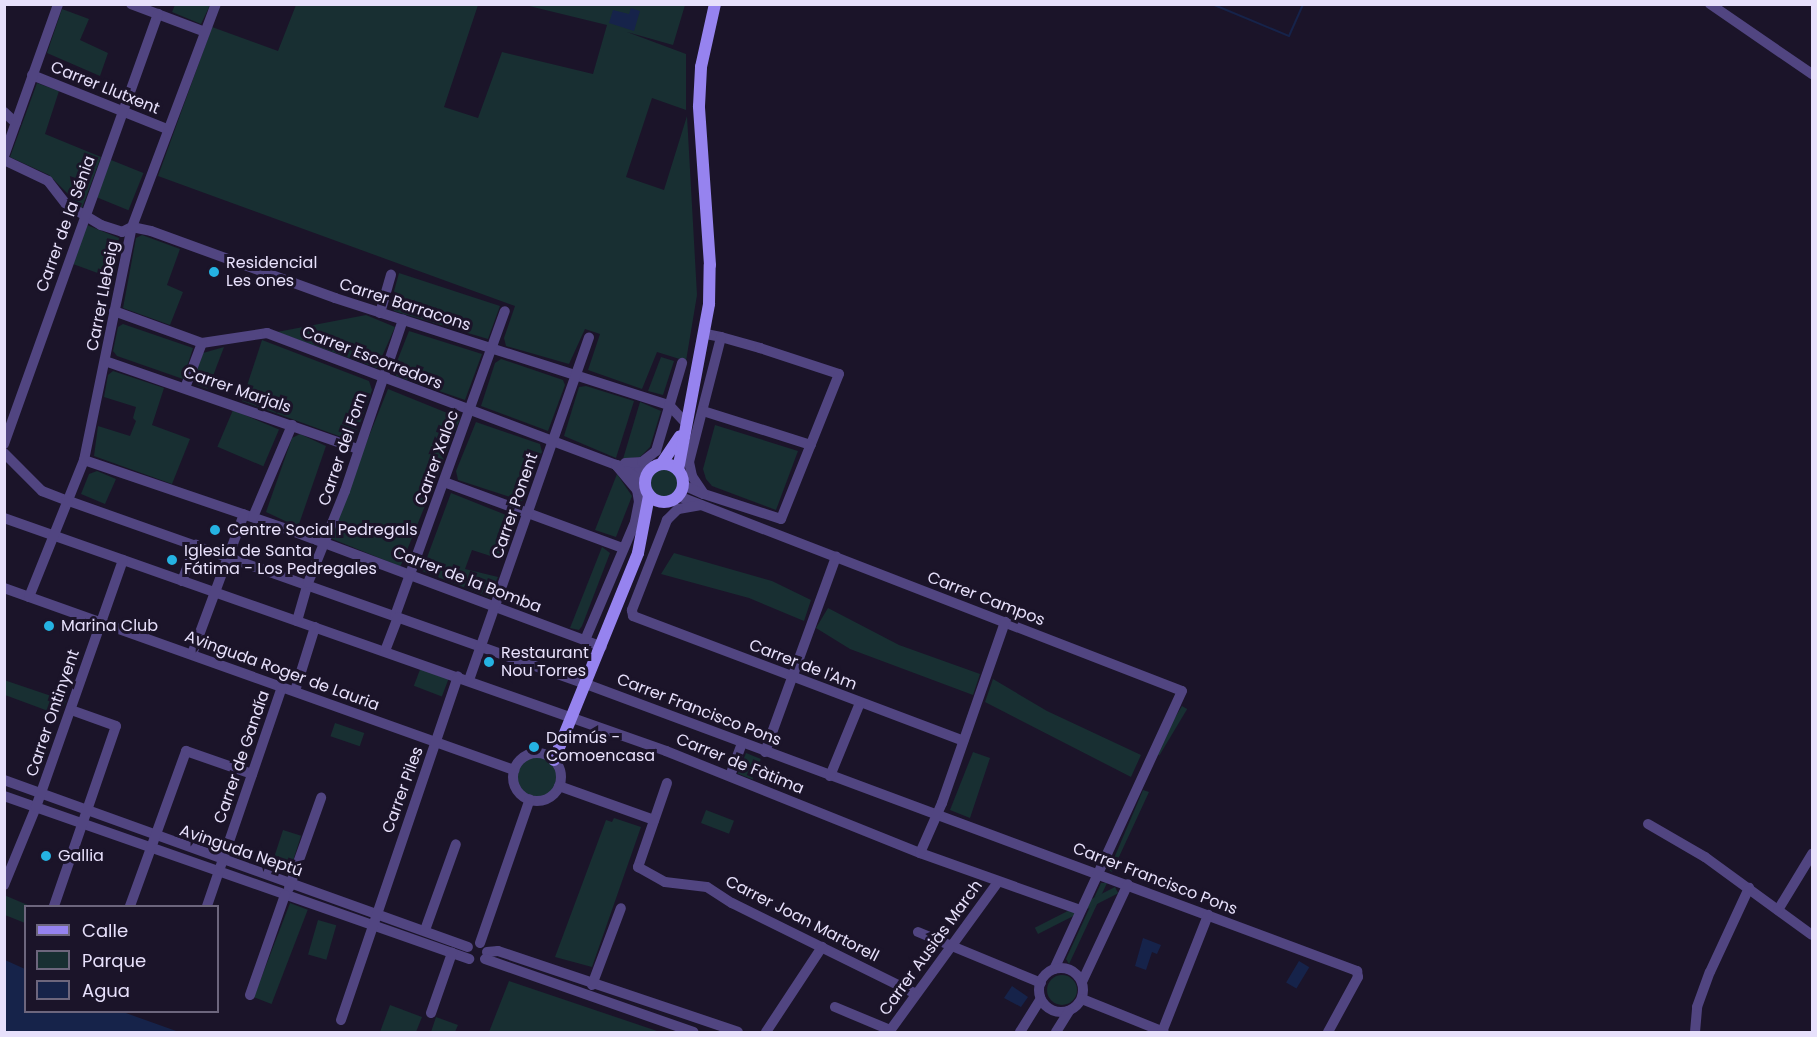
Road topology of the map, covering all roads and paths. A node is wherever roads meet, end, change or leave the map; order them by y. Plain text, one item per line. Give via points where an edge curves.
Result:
1 (57, 4) edge
2 (131, 4) edge
3 (216, 4) edge
4 (715, 4) edge
5 (1710, 4) edge
6 (158, 15) junction
7 (205, 32) junction
8 (1812, 74) edge
9 (32, 75) junction
10 (4, 112) edge
11 (124, 112) junction
12 (16, 123) junction
13 (167, 129) junction
14 (4, 158) edge
15 (84, 216) junction
16 (132, 226) junction
17 (391, 275) dead end
18 (114, 311) junction
19 (505, 311) dead end
20 (380, 313) junction
21 (403, 320) junction
22 (706, 334) junction
23 (721, 337) junction
24 (589, 338) dead end
25 (202, 343) junction
26 (492, 348) junction
27 (105, 361) junction
28 (682, 363) dead end
29 (576, 376) junction
30 (383, 379) junction
31 (185, 388) junction
32 (669, 405) junction
33 (703, 411) junction
34 (470, 412) junction
35 (292, 425) junction
36 (684, 427) junction
37 (553, 442) junction
38 (4, 444) edge
39 (811, 445) junction
40 (358, 449) junction
41 (4, 453) edge
42 (84, 460) junction
43 (616, 465) junction
44 (658, 465) junction
45 (678, 470) junction
46 (444, 482) junction
47 (646, 490) junction
48 (680, 491) junction
49 (704, 499) junction
50 (66, 500) junction
51 (665, 502) junction
52 (732, 506) junction
53 (528, 514) junction
54 (248, 516) junction
55 (4, 518) edge
56 (778, 535) junction
57 (53, 536) junction
58 (644, 536) junction
59 (325, 543) junction
60 (196, 545) junction
61 (622, 548) junction
62 (228, 555) junction
63 (836, 557) junction
64 (123, 560) junction
65 (411, 574) junction
66 (182, 580) junction
67 (308, 583) junction
68 (4, 588) edge
69 (216, 592) junction
70 (29, 597) junction
71 (495, 607) junction
72 (397, 616) junction
73 (99, 621) junction
74 (297, 621) junction
75 (1005, 622) junction
76 (315, 627) junction
77 (585, 640) junction
78 (480, 646) junction
79 (602, 647) junction
80 (385, 651) junction
81 (192, 654) junction
82 (793, 677) junction
83 (463, 678) junction
84 (586, 684) junction
85 (282, 687) junction
86 (295, 691) junction
87 (860, 703) junction
88 (71, 710) junction
89 (572, 718) junction
90 (963, 741) junction
91 (436, 743) junction
92 (742, 743) junction
93 (765, 752) junction
94 (554, 760) junction
95 (514, 770) junction
96 (252, 774) junction
97 (730, 776) junction
98 (830, 776) junction
99 (4, 780) edge
100 (667, 783) dead end
101 (559, 786) junction
102 (41, 793) junction
103 (4, 796) edge
104 (321, 798) dead end
105 (530, 800) junction
106 (36, 807) junction
107 (87, 812) junction
108 (937, 815) junction
109 (654, 820) junction
110 (1648, 824) dead end
111 (83, 825) junction
112 (154, 836) junction
113 (456, 844) dead end
114 (150, 848) junction
115 (920, 853) junction
116 (1812, 854) edge
117 (222, 860) junction
118 (219, 872) junction
119 (1098, 874) junction
120 (998, 882) junction
121 (290, 884) junction
122 (1128, 884) junction
123 (4, 885) edge
124 (1749, 888) junction
125 (285, 896) junction
126 (54, 905) edge
127 (130, 905) edge
128 (207, 905) edge
129 (621, 908) dead end
130 (1080, 910) junction
131 (1778, 910) junction
132 (376, 914) junction
133 (1208, 915) junction
134 (372, 926) junction
135 (424, 930) junction
136 (918, 932) dead end
137 (1812, 935) edge
138 (951, 945) junction
139 (822, 947) junction
140 (484, 951) junction
141 (452, 953) junction
142 (468, 953) junction
143 (1054, 969) junction
144 (1082, 982) junction
145 (1041, 983) junction
146 (592, 985) junction
147 (916, 994) junction
148 (250, 995) dead end
149 (1041, 999) junction
150 (1082, 999) junction
151 (835, 1007) dead end
152 (1070, 1011) junction
153 (431, 1012) dead end
154 (341, 1020) dead end
155 (890, 1031) edge
156 (694, 1032) edge
157 (738, 1032) edge
158 (766, 1032) edge
159 (1020, 1032) edge
160 (1056, 1032) edge
161 (1163, 1032) edge
162 (1328, 1032) edge
163 (1695, 1032) edge

1 - 9 street
2 - 6 street
3 - 7 street, Carrer Llebeig
4 - 22 street via 700,67 710,265
5 - 8 street
6 - 7 street
6 - 11 street, Carrer de la Sénia
7 - 13 street, Carrer Llebeig
9 - 11 street, Carrer Llutxent
9 - 12 street
10 - 12 street
11 - 13 street, Carrer Llutxent
11 - 15 street, Carrer de la Sénia
12 - 14 street
13 - 16 street, Carrer Llebeig
14 - 15 street, Carrer Barracons via 48,181 66,204
15 - 16 street, Carrer Barracons via 122,232
15 - 38 street, Carrer de la Sénia
16 - 18 street, Carrer Llebeig
16 - 20 street, Carrer Barracons
17 - 20 street
18 - 25 street, Carrer Escorredors
18 - 27 street, Carrer Llebeig
19 - 26 street, Carrer Xaloc
20 - 21 street, Carrer Barracons
21 - 26 street, Carrer Barracons
21 - 30 street, Carrer del Forn
22 - 23 street
22 - 36 street
23 - 33 street
23 - 39 street via 839,374
24 - 29 street
25 - 30 street, Carrer Escorredors via 267,333
25 - 31 street
26 - 29 street, Carrer Barracons
26 - 34 street, Carrer Xaloc
27 - 31 street, Carrer Marjals
27 - 42 street, Carrer Llebeig
28 - 32 street
29 - 32 street, Carrer Barracons
29 - 37 street, Carrer Ponent
30 - 34 street, Carrer Escorredors
30 - 40 street, Carrer del Forn
31 - 35 street, Carrer Marjals
32 - 36 street, Carrer Barracons
32 - 43 street via 656,451 642,462
33 - 39 street
33 - 49 street via 689,462
34 - 37 street, Carrer Escorredors
34 - 46 street, Carrer Xaloc
35 - 40 street, Carrer Marjals
35 - 54 street
36 - 44 street
36 - 45 street
37 - 43 street, Carrer Escorredors
37 - 53 street, Carrer Ponent
39 - 52 street via 781,519
40 - 59 street, Carrer del Forn
41 - 50 street, Carrer Francisco Pons via 42,490
42 - 50 street, Carrer Llebeig
42 - 54 street, Carrer de la Bomba
43 - 44 street, Carrer Escorredors via 639,470
43 - 47 street, Carrer Escorredors
43 - 61 street via 639,493 634,522
44 - 45 street
44 - 47 street
45 - 48 street
46 - 53 street
46 - 65 street, Carrer Xaloc
47 - 51 street
47 - 58 street
48 - 49 street
48 - 51 street
49 - 52 street
49 - 56 street
49 - 82 street, Carrer de l'Am via 678,509 667,520 634,602 633,616
50 - 57 street, Carrer Llebeig
50 - 60 street, Carrer Francisco Pons
51 - 58 street
52 - 56 street
53 - 61 street
53 - 71 street, Carrer Ponent
54 - 59 street, Carrer de la Bomba
54 - 62 street
55 - 57 street, Carrer de Fàtima
56 - 63 street, Carrer Campos
57 - 64 street, Carrer de Fàtima
57 - 70 street, Carrer Llebeig
58 - 79 street
59 - 65 street, Carrer de la Bomba
59 - 67 street, Carrer del Forn
60 - 62 street, Carrer Francisco Pons
60 - 66 street
61 - 77 street
62 - 67 street, Carrer Francisco Pons
62 - 69 street
63 - 75 street, Carrer Campos
63 - 82 street
64 - 66 street, Carrer de Fàtima
64 - 73 street, Carrer Ontinyent
65 - 71 street, Carrer de la Bomba
65 - 72 street, Carrer Xaloc
66 - 69 street, Carrer de Fàtima
67 - 72 street, Carrer Francisco Pons
67 - 74 street, Carrer del Forn
68 - 70 street, Avinguda Roger de Lauria
69 - 74 street, Carrer de Fàtima
69 - 81 street
70 - 73 street, Avinguda Roger de Lauria
71 - 77 street, Carrer de la Bomba
71 - 78 street, Carrer Ponent
72 - 78 street, Carrer Francisco Pons
72 - 80 street, Carrer Xaloc
73 - 81 street, Avinguda Roger de Lauria
73 - 88 street, Carrer Ontinyent
74 - 76 street, Carrer de Fàtima
75 - 90 street
75 - 119 street, Carrer Campos via 1182,691
76 - 80 street, Carrer de Fàtima
76 - 86 street
77 - 79 street, Carrer de la Bomba
78 - 83 street, Carrer Ponent
78 - 84 street, Carrer Francisco Pons
79 - 84 street
80 - 83 street, Carrer de Fàtima
81 - 85 street, Avinguda Roger de Lauria
82 - 87 street, Carrer de l'Am
82 - 93 street
83 - 89 street, Carrer de Fàtima
83 - 91 street, Carrer Piles
84 - 89 street
84 - 92 street, Carrer Francisco Pons
85 - 86 street, Avinguda Roger de Lauria
85 - 96 street, Carrer de Gandía
86 - 91 street, Avinguda Roger de Lauria
87 - 90 street, Carrer de l'Am
87 - 98 street
88 - 102 street, Carrer Ontinyent
88 - 107 street via 116,726
89 - 94 street
89 - 97 street, Carrer de Fàtima
90 - 108 street
91 - 95 street, Avinguda Roger de Lauria
91 - 132 street, Carrer Piles
92 - 93 street, Carrer Francisco Pons
92 - 97 street
93 - 98 street, Carrer Francisco Pons
94 - 95 street via 531,754
94 - 101 street via 560,772
95 - 105 street via 518,791
96 - 112 street via 186,751
96 - 117 street, Carrer de Gandía
97 - 115 street, Carrer de Fàtima
98 - 108 street, Carrer Francisco Pons
99 - 102 street, Avinguda Neptú
100 - 109 street
101 - 105 street via 544,800
101 - 109 street
102 - 106 street, Carrer Ontinyent
102 - 107 street, Avinguda Neptú
103 - 106 street, Avinguda Neptú
104 - 121 street
105 - 140 street
106 - 111 street, Avinguda Neptú
106 - 123 street, Carrer Ontinyent
107 - 111 street
107 - 112 street, Avinguda Neptú
108 - 115 street
108 - 119 street, Carrer Francisco Pons
109 - 139 street, Carrer Joan Martorell via 638,867 665,882 707,887
110 - 124 street
111 - 114 street, Avinguda Neptú
111 - 126 street
112 - 114 street
112 - 117 street, Avinguda Neptú
113 - 135 street
114 - 118 street, Avinguda Neptú
114 - 127 street
115 - 120 street, Carrer de Fàtima
116 - 131 street
117 - 118 street, Carrer de Gandía
117 - 121 street, Avinguda Neptú
118 - 125 street, Avinguda Neptú
118 - 128 street, Carrer de Gandía
119 - 122 street, Carrer Francisco Pons
119 - 130 street
120 - 130 street, Carrer de Fàtima
120 - 138 street, Carrer Ausiàs March
121 - 125 street
121 - 132 street, Avinguda Neptú
122 - 133 street, Carrer Francisco Pons
122 - 144 street
124 - 131 street
124 - 163 street via 1710,972 1697,1007
125 - 134 street, Avinguda Neptú
125 - 148 street
129 - 146 street
130 - 143 street
131 - 137 street
132 - 134 street, Carrer Piles
132 - 135 street, Avinguda Neptú
133 - 161 street
133 - 162 street, Carrer Francisco Pons via 1358,972
134 - 141 street, Avinguda Neptú
134 - 154 street, Carrer Piles
135 - 142 street, Avinguda Neptú
136 - 138 street
138 - 145 street
138 - 147 street, Carrer Ausiàs March
139 - 147 street, Carrer Joan Martorell
139 - 158 street
140 - 142 street
140 - 142 street via 477,963
140 - 146 street via 498,951
140 - 156 street
141 - 142 street, Avinguda Neptú
141 - 153 street
143 - 144 street via 1073,971
143 - 145 street
144 - 150 street
145 - 149 street
146 - 157 street
147 - 155 street, Carrer Ausiàs March
149 - 152 street via 1052,1010
149 - 159 street
150 - 152 street
150 - 161 street
151 - 155 street
152 - 160 street

